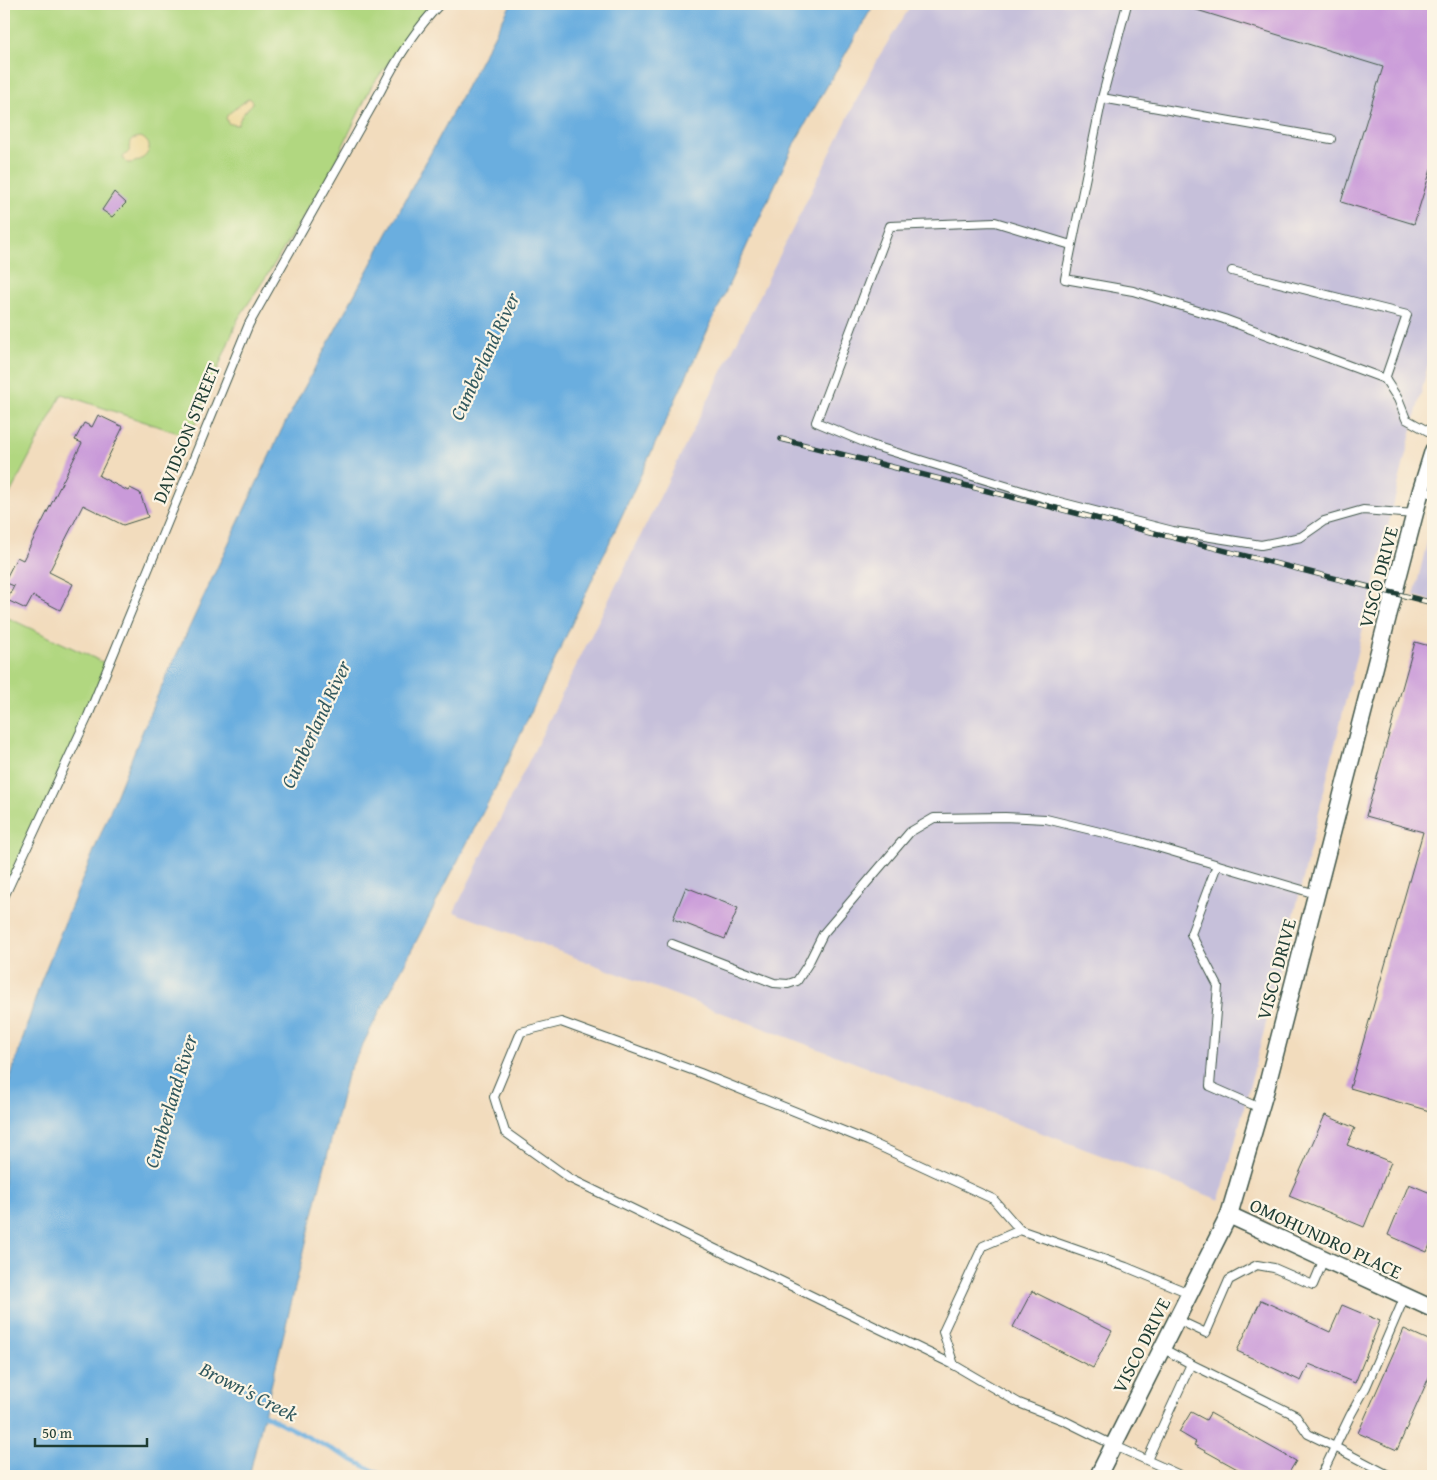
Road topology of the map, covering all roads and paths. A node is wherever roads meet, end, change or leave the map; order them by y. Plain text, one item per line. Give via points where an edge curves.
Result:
1 (440, 4) edge
2 (1127, 4) edge
3 (1102, 98) junction
4 (1332, 139) dead end
5 (1071, 245) junction
6 (1232, 271) dead end
7 (1385, 379) junction
8 (1433, 434) edge
9 (1433, 450) edge
10 (1427, 492) edge
11 (1415, 514) junction
12 (1217, 865) junction
13 (1316, 894) junction
14 (4, 897) edge
15 (672, 944) dead end
16 (1260, 1108) junction
17 (1228, 1215) junction
18 (1020, 1230) junction
19 (1324, 1259) junction
20 (1189, 1293) junction
21 (1405, 1296) junction
22 (1433, 1309) edge
23 (1176, 1319) junction
24 (1162, 1348) junction
25 (1191, 1364) junction
26 (954, 1365) junction
27 (1113, 1446) junction
28 (1335, 1447) junction
29 (1146, 1460) junction
30 (1098, 1476) edge
31 (1182, 1476) edge
32 (1321, 1476) edge
33 (1390, 1476) edge

1 - 14 lane, DAVIDSON STREET via 408,42 249,324 88,716
2 - 3 lane
3 - 4 lane
3 - 5 lane
5 - 7 lane via 1065,278 1134,291 1224,319
5 - 11 lane via 995,222 890,226 816,422 871,445 1048,499 1173,531 1261,545 1301,537 1324,521 1363,510
6 - 7 lane via 1407,315
7 - 8 lane via 1406,419
9 - 10 street, VISCO DRIVE
10 - 11 street, VISCO DRIVE
11 - 13 street, VISCO DRIVE
12 - 13 lane
12 - 15 lane via 1046,819 934,818 910,832 823,934 797,981 774,983
12 - 16 lane via 1191,934 1218,986 1210,1086
13 - 16 street, VISCO DRIVE
16 - 17 street, VISCO DRIVE
17 - 19 street, OMOHUNDRO PLACE
17 - 20 street, VISCO DRIVE
18 - 20 lane
18 - 26 lane via 983,1246 943,1332
18 - 26 lane via 993,1199 868,1141 700,1073 561,1022 521,1032 494,1097 505,1132 569,1178
19 - 21 street, OMOHUNDRO PLACE
19 - 23 lane via 1312,1284 1274,1268 1257,1265 1229,1280 1206,1333
20 - 23 street, VISCO DRIVE
21 - 22 street, OMOHUNDRO PLACE
21 - 28 lane via 1366,1387
23 - 24 street, VISCO DRIVE
24 - 25 lane
24 - 27 street, VISCO DRIVE
25 - 28 lane via 1295,1415 1308,1434
25 - 29 lane
26 - 27 lane via 1019,1403 1065,1421
27 - 29 lane
27 - 30 street, VISCO DRIVE
28 - 32 lane
28 - 33 lane
29 - 31 lane

